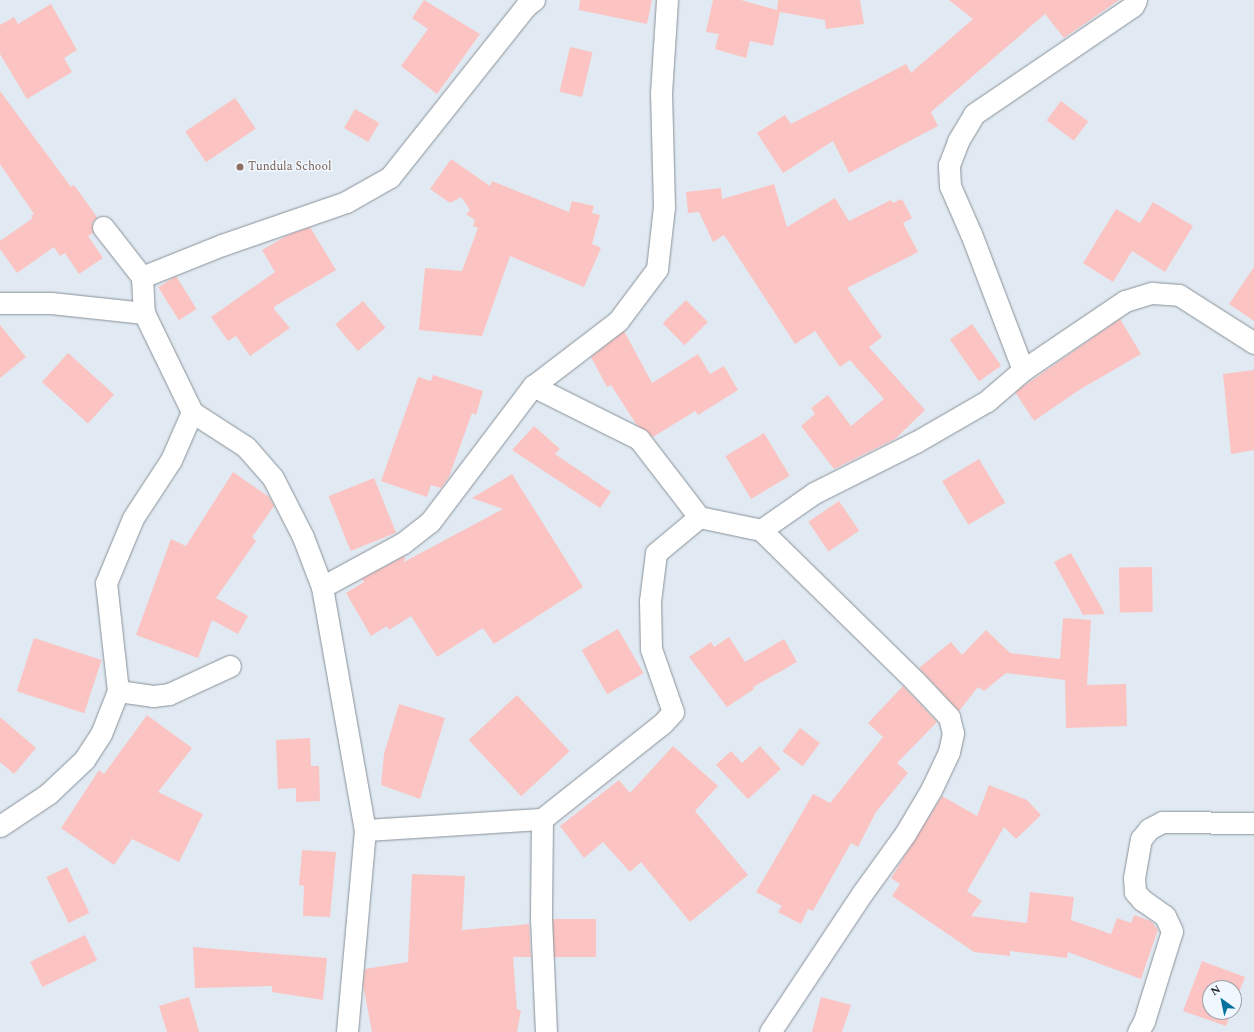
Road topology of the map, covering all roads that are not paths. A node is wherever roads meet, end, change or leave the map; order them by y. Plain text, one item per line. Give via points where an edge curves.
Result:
1 (534, 0) edge
2 (667, 0) edge
3 (1136, 0) edge
4 (103, 227) dead end
5 (142, 276) junction
6 (0, 303) edge
7 (144, 313) junction
8 (1254, 343) edge
9 (1023, 370) junction
10 (532, 386) junction
11 (192, 412) junction
12 (699, 517) junction
13 (761, 530) junction
14 (322, 587) junction
15 (230, 666) dead end
16 (118, 691) junction
17 (542, 819) junction
18 (1254, 823) edge
19 (0, 826) edge
20 (365, 830) junction
21 (347, 1032) edge
22 (546, 1032) edge
23 (770, 1032) edge
24 (1138, 1032) edge

1 - 5 street via 526,6 390,177 346,202 222,244
2 - 10 street via 661,94 664,208 657,269 618,321
3 - 9 street via 1133,6 974,114 958,141 949,165 950,186 972,234
4 - 5 street
5 - 7 street
6 - 7 street via 51,303
7 - 11 street
8 - 9 street via 1178,295 1152,293 1125,301
9 - 13 street via 987,401 916,442 814,493
10 - 12 street via 639,439
10 - 14 street via 430,522 403,544
11 - 14 street via 246,447 273,478 304,537
11 - 16 street via 171,460 133,518 106,583
12 - 13 street
12 - 17 street via 656,553 650,601 650,649 673,712 663,723
13 - 23 street via 915,681 949,717 953,733 949,752 905,834 863,892
14 - 20 street
15 - 16 street via 169,694 153,696
16 - 19 street via 101,734 84,760 48,794
17 - 20 street
17 - 22 street via 541,918
18 - 24 street via 1162,822 1148,829 1141,839 1134,878 1135,892 1165,916 1172,931
20 - 21 street

